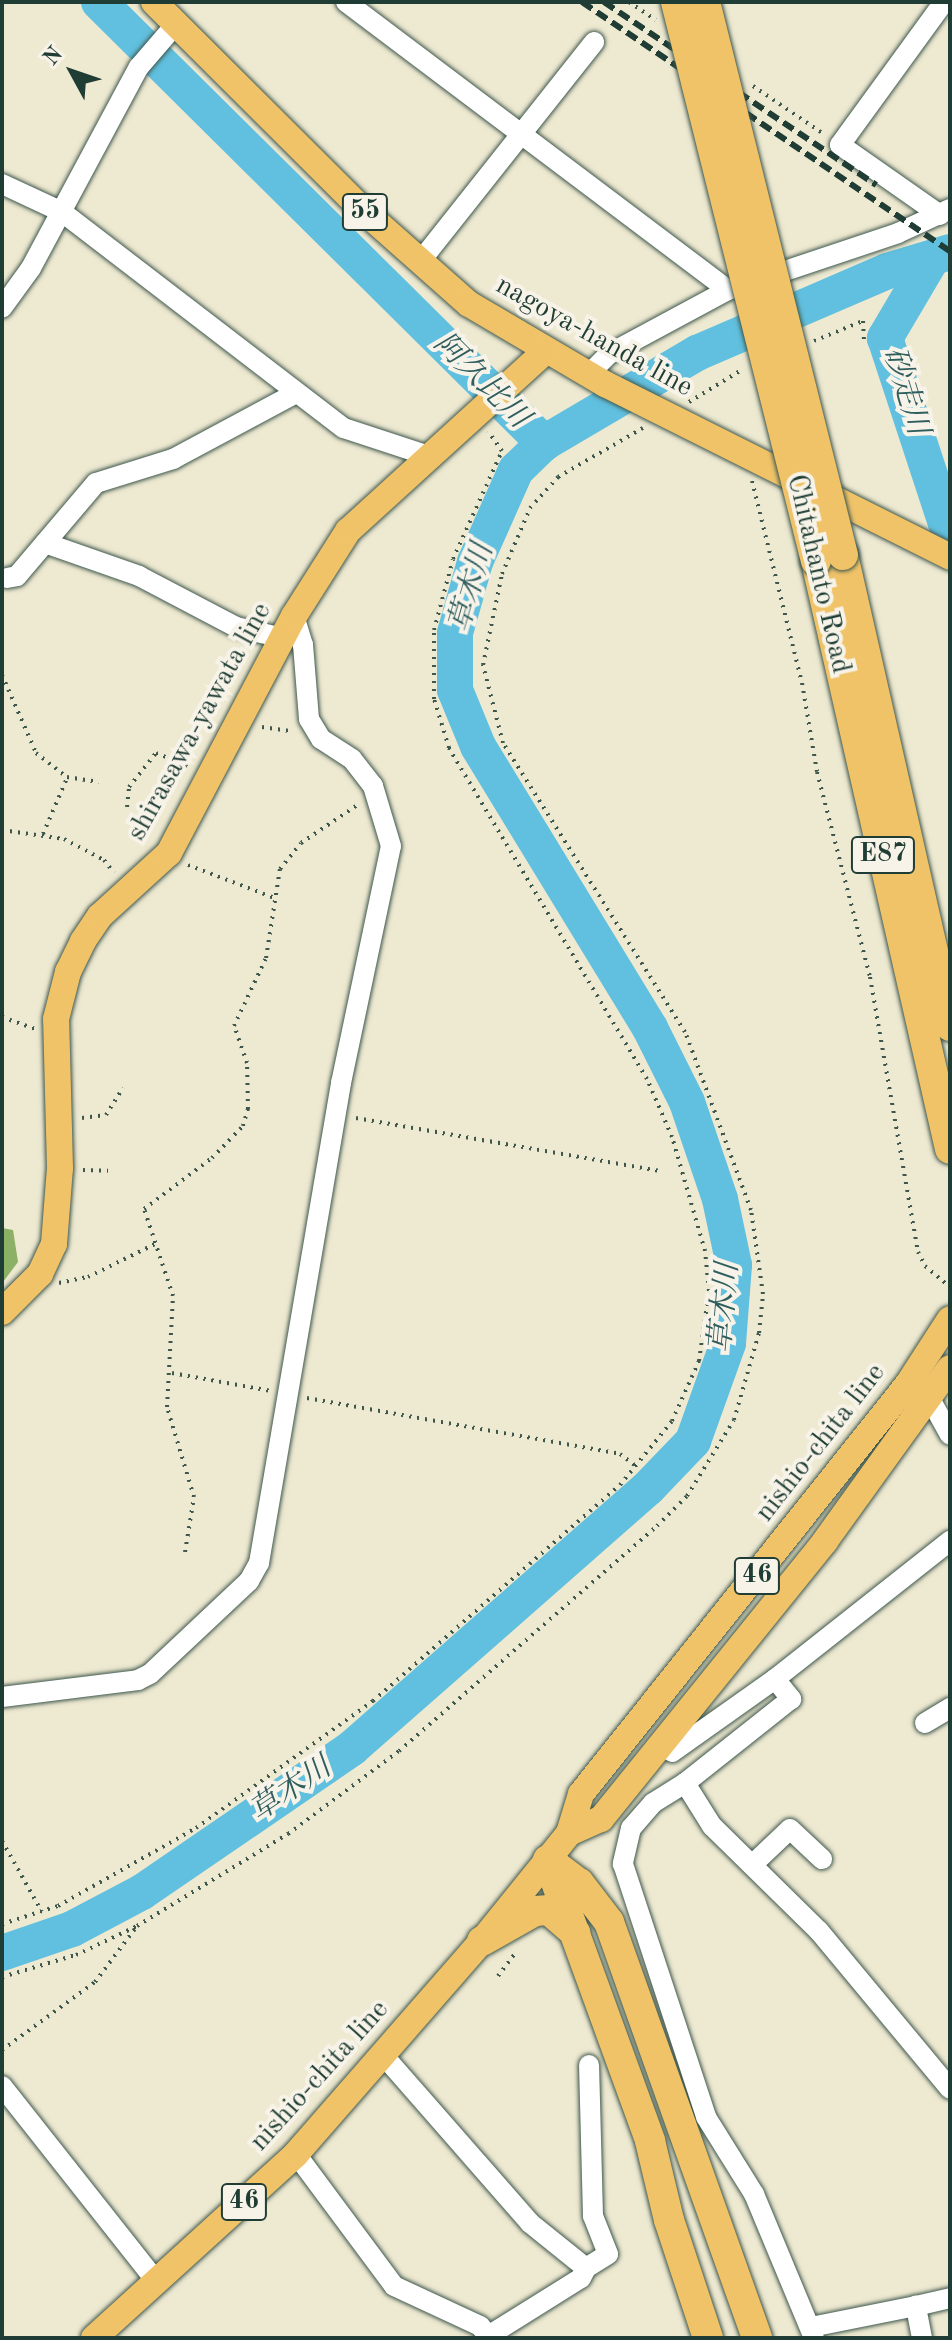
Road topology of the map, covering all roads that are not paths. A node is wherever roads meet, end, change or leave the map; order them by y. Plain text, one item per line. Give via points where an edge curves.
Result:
1 (154, 2) edge
2 (346, 2) edge
3 (676, 2) edge
4 (705, 2) edge
5 (944, 2) edge
6 (168, 33) junction
7 (594, 42) dead end
8 (522, 135) junction
9 (2, 184) edge
10 (62, 212) junction
11 (945, 212) edge
12 (419, 263) junction
13 (728, 290) junction
14 (2, 308) edge
15 (545, 352) junction
16 (597, 380) junction
17 (296, 393) junction
18 (429, 456) junction
19 (45, 543) junction
20 (950, 557) edge
21 (830, 558) junction
22 (4, 582) edge
23 (289, 627) junction
24 (950, 1026) edge
25 (950, 1149) edge
26 (2, 1312) edge
27 (950, 1319) edge
28 (950, 1368) edge
29 (929, 1397) junction
30 (950, 1435) edge
31 (950, 1541) edge
32 (775, 1679) junction
33 (2, 1697) edge
34 (950, 1708) edge
35 (925, 1723) dead end
36 (672, 1752) dead end
37 (685, 1783) junction
38 (569, 1833) junction
39 (822, 1859) dead end
40 (548, 1860) junction
41 (752, 1865) junction
42 (579, 1938) junction
43 (482, 1941) junction
44 (384, 2056) junction
45 (589, 2065) dead end
46 (2, 2086) edge
47 (950, 2089) edge
48 (296, 2154) junction
49 (586, 2268) junction
50 (157, 2282) junction
51 (950, 2298) edge
52 (916, 2306) junction
53 (813, 2333) edge
54 (487, 2337) edge
55 (94, 2338) edge
56 (708, 2338) edge
57 (757, 2338) edge
58 (922, 2338) edge

1 - 6 main road, nagoya-handa line / 55
2 - 8 street
3 - 21 highway, Chitahanto Road / E87, bridge
4 - 21 highway, Chitahanto Road / E87, bridge
5 - 11 street via 840,145
6 - 10 street via 145,60
6 - 12 main road, nagoya-handa line / 55
7 - 8 street
8 - 12 street
8 - 13 street
9 - 10 street
10 - 14 street
10 - 17 street
11 - 13 street
12 - 15 main road, nagoya-handa line / 55 via 469,304
13 - 16 street via 609,354
15 - 16 main road, nagoya-handa line / 55
15 - 18 main road, shirasawa-yawata line
16 - 20 main road, nagoya-handa line / 55
17 - 18 street via 344,428
17 - 19 street via 173,459 108,475 84,491
18 - 23 main road, shirasawa-yawata line via 348,531
19 - 22 street via 17,576
19 - 23 street via 139,576 236,627
21 - 24 highway, Chitahanto Road / E87
21 - 25 highway, Chitahanto Road / E87
23 - 26 main road, shirasawa-yawata line via 169,853 83,941 60,996 54,1244 40,1274
23 - 33 street via 303,645 309,719 325,741 352,759 376,794 389,830 391,862 337,1115 259,1563 249,1581 138,1680
27 - 38 main road, nishio-chita line / 46 via 908,1384 581,1794
28 - 29 main road, nishio-chita line / 46
29 - 30 street
29 - 38 main road, nishio-chita line / 46 via 825,1541 601,1819
31 - 32 street
32 - 36 street
32 - 37 street via 791,1699
34 - 35 street
37 - 41 street via 712,1826
37 - 53 street via 653,1803 631,1828 623,1864 626,1877 706,2117 754,2194
38 - 40 main road, nishio-chita line / 46
39 - 41 street via 790,1829
40 - 42 highway
40 - 43 main road, nishio-chita line / 46
40 - 57 highway via 579,1883 609,1922
41 - 47 street via 819,1931
42 - 43 highway via 549,1910 515,1918
42 - 56 highway via 650,2141 669,2220
43 - 44 main road, nishio-chita line / 46
44 - 48 main road, nishio-chita line / 46
44 - 49 street via 530,2223
45 - 49 street via 593,2216 608,2254
46 - 50 street
48 - 50 main road, nishio-chita line / 46
48 - 54 street via 394,2286 480,2326
49 - 54 street via 581,2278
50 - 55 main road, nishio-chita line / 46
51 - 52 street
52 - 53 street
52 - 58 street

